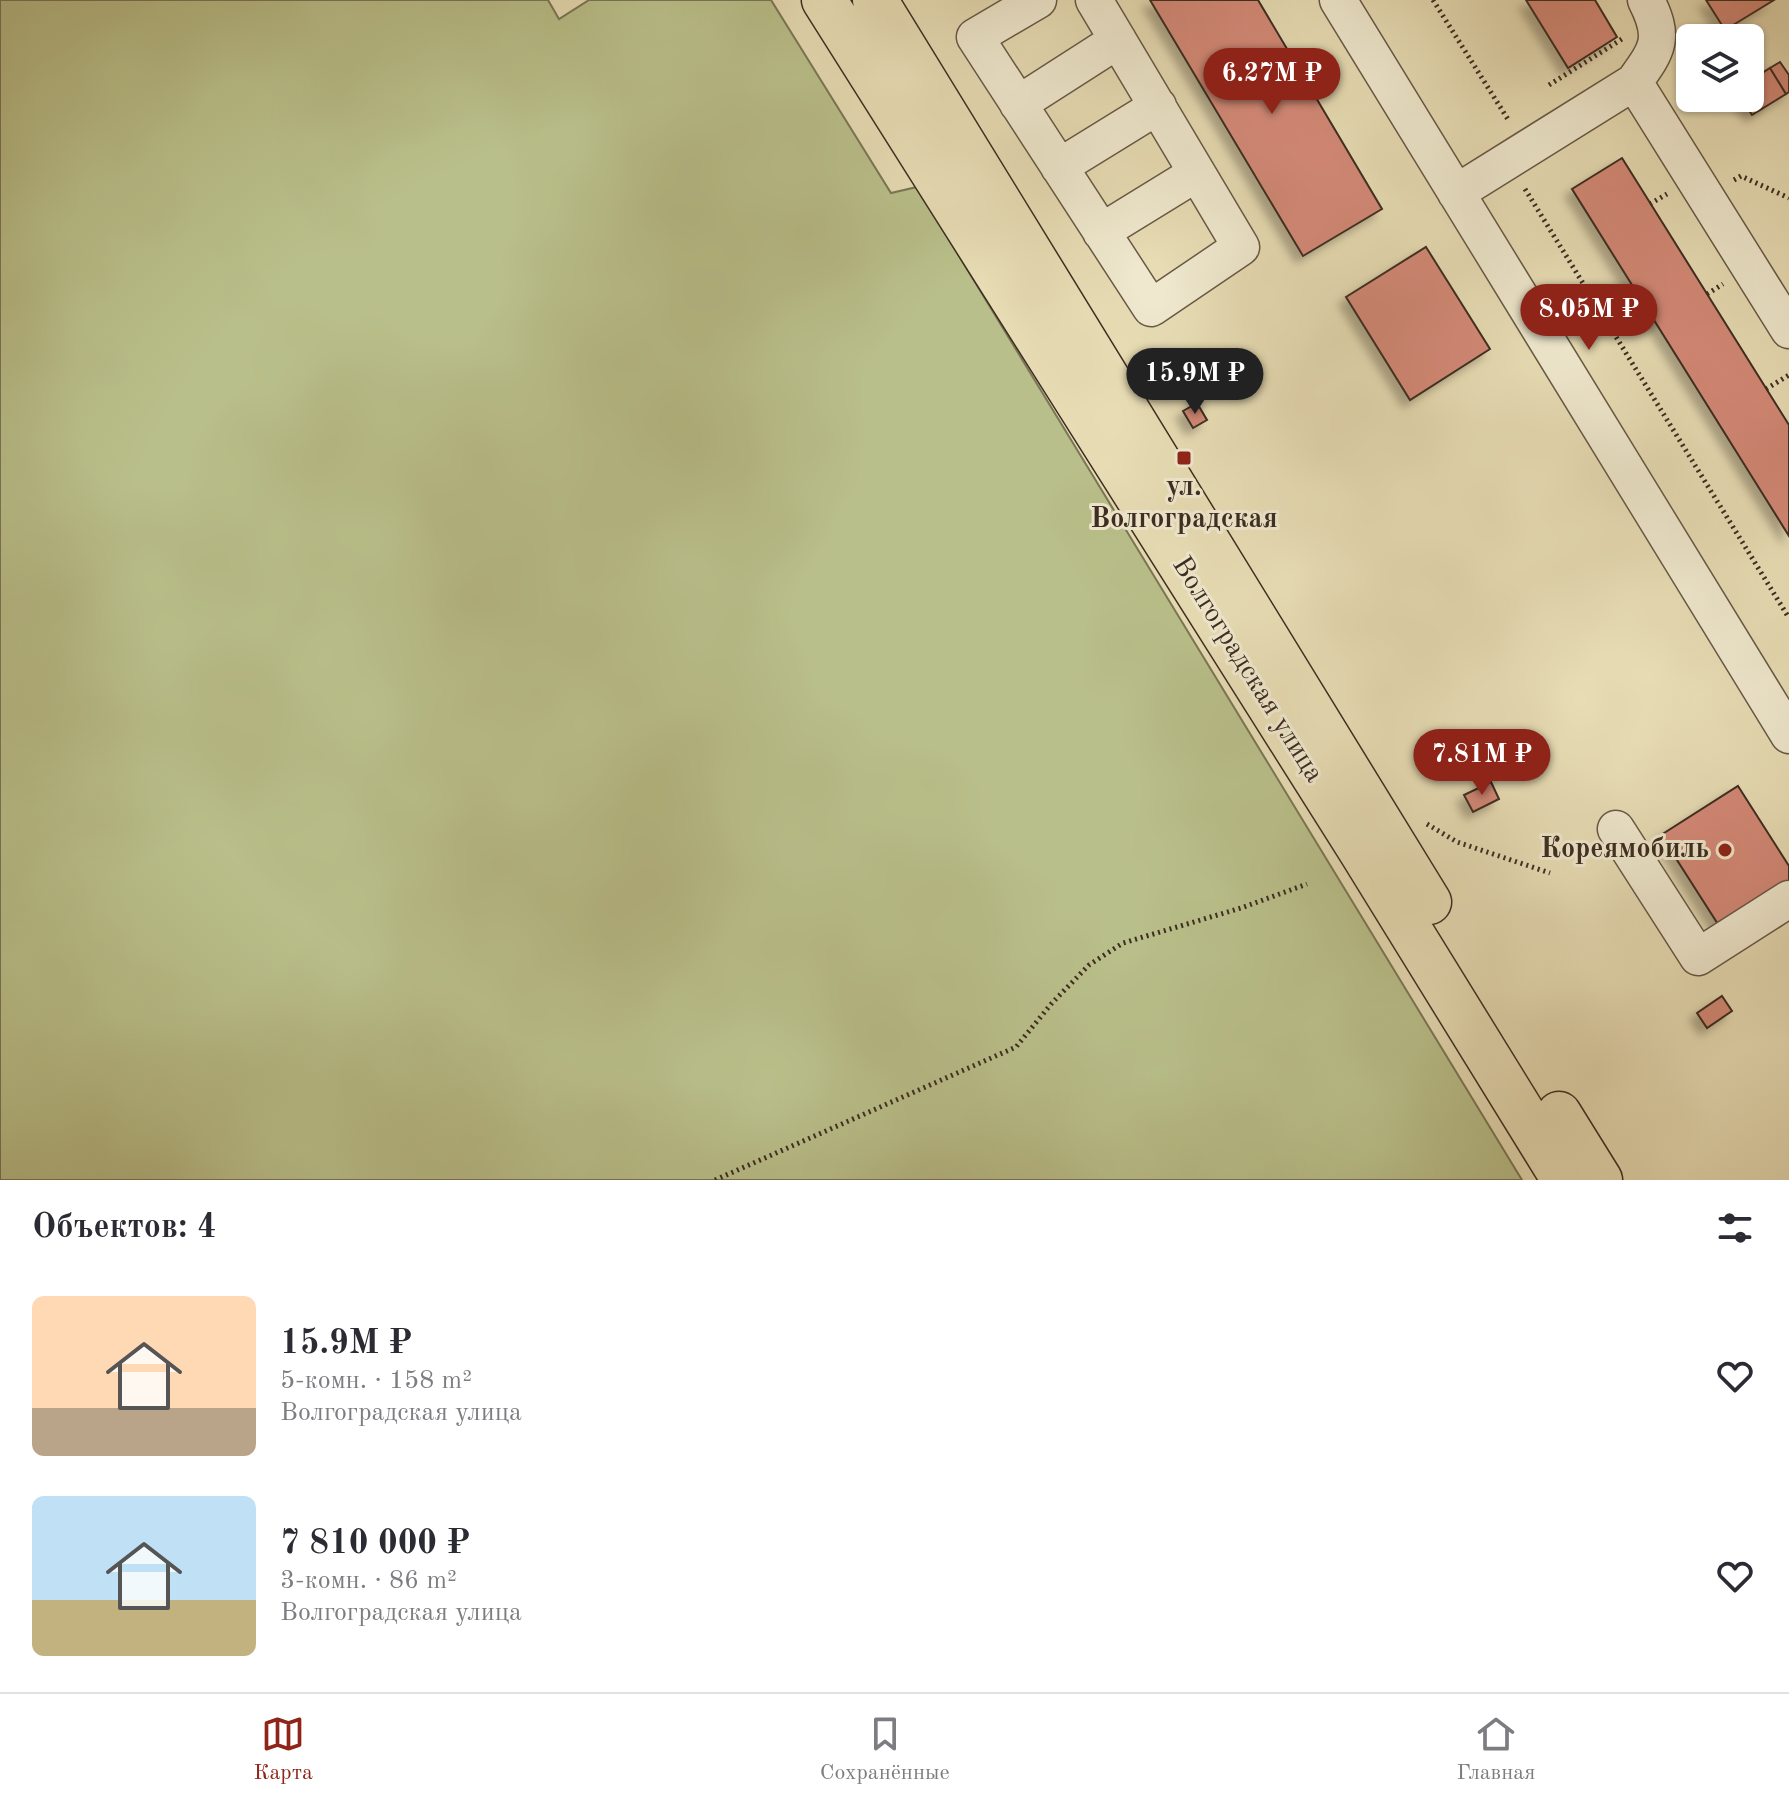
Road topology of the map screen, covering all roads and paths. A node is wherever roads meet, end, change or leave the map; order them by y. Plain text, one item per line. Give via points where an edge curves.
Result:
1 (824, 0) edge
2 (875, 0) edge
3 (1038, 0) edge
4 (1094, 0) edge
5 (1338, 0) edge
6 (1433, 0) edge
7 (1640, 16) edge
8 (1118, 40) junction
9 (1634, 82) junction
10 (1549, 85) dead end
11 (1018, 104) junction
12 (1158, 106) junction
13 (1517, 155) junction
14 (1059, 167) junction
15 (1197, 173) junction
16 (1456, 193) junction
17 (1706, 198) junction
18 (1789, 198) edge
19 (1101, 232) junction
20 (1789, 330) edge
21 (1789, 375) edge
22 (1766, 389) dead end
23 (1789, 618) edge
24 (1789, 735) edge
25 (1415, 817) dead end
26 (1616, 829) dead end
27 (1550, 873) dead end
28 (1307, 884) dead end
29 (1789, 899) edge
30 (715, 1180) edge
31 (1564, 1180) edge
32 (1600, 1180) edge

1 - 31 main road, Волгоградская улица
2 - 32 main road, Волгоградская улица
3 - 11 street via 975,37
4 - 8 street
5 - 16 street
6 - 13 path
7 - 9 street via 1656,19 1656,51
7 - 10 path
8 - 11 street
8 - 12 street
9 - 13 street
9 - 17 street
11 - 14 street
12 - 14 street
12 - 15 street
13 - 16 street
13 - 23 path
14 - 19 street
15 - 19 street
15 - 19 street via 1241,247 1151,308
16 - 24 street
17 - 18 path via 1741,176
17 - 20 street
21 - 22 path
25 - 27 path via 1457,842
26 - 29 street via 1698,957
28 - 30 path via 1123,943 1089,965 1016,1047

